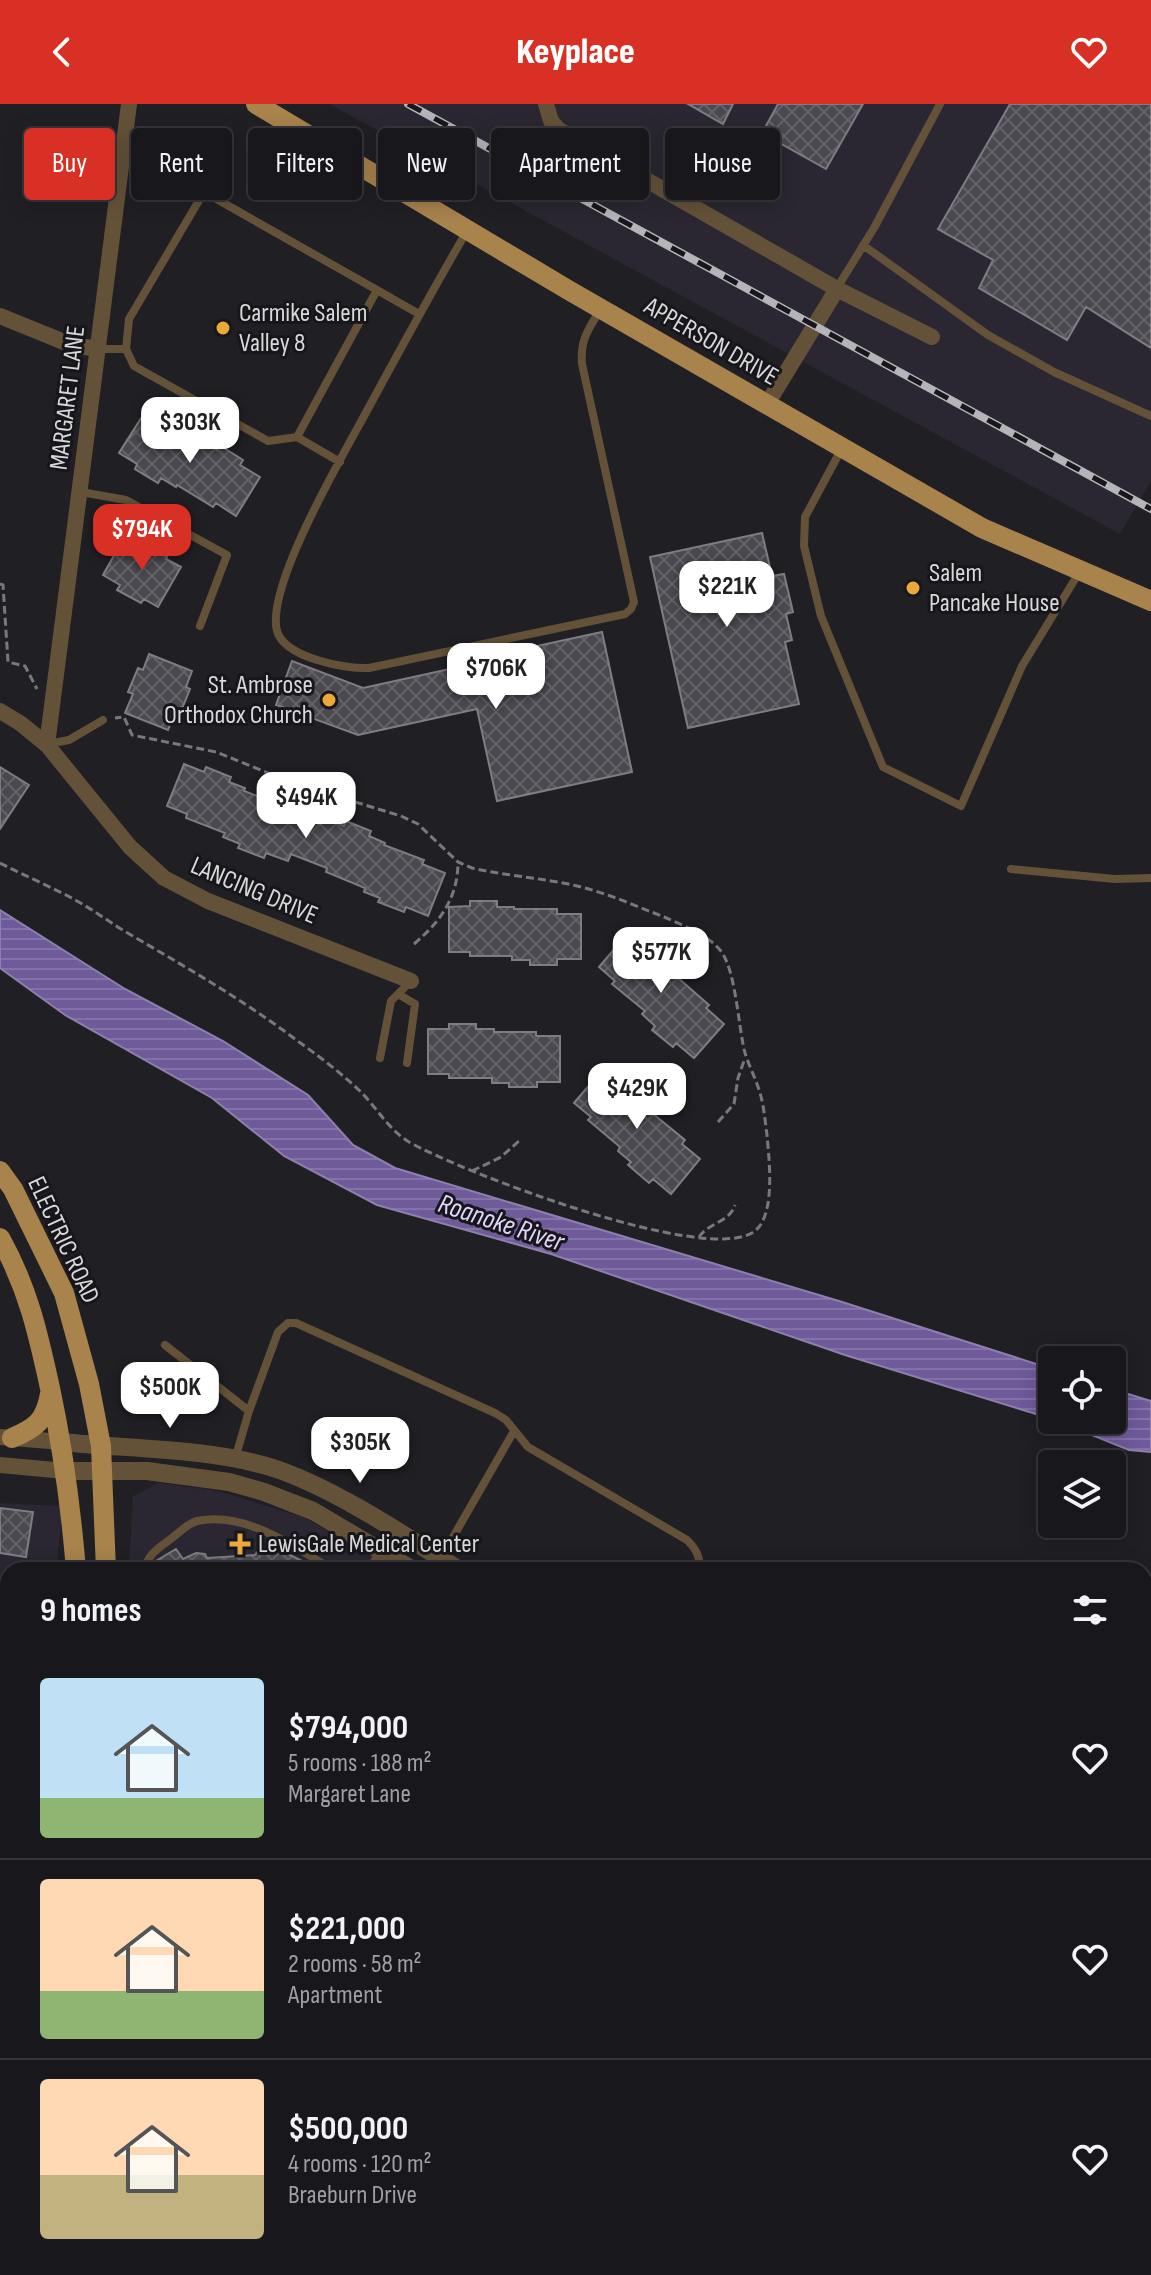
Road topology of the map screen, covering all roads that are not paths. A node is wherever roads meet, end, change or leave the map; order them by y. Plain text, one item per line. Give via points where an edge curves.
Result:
1 (129, 104) edge
2 (256, 104) edge
3 (546, 104) edge
4 (940, 104) edge
5 (468, 230) junction
6 (863, 245) junction
7 (837, 289) junction
8 (377, 290) junction
9 (600, 308) junction
10 (419, 314) junction
11 (0, 316) edge
12 (932, 337) dead end
13 (97, 349) junction
14 (126, 349) junction
15 (767, 404) junction
16 (1151, 416) edge
17 (297, 437) junction
18 (843, 447) junction
19 (340, 462) junction
20 (81, 492) junction
21 (1080, 571) junction
22 (1151, 601) edge
23 (200, 626) dead end
24 (0, 711) edge
25 (103, 720) road end
26 (47, 745) junction
27 (1011, 869) dead end
28 (1151, 878) edge
29 (411, 981) joint
30 (398, 994) junction
31 (380, 1058) dead end
32 (407, 1063) dead end
33 (0, 1171) edge
34 (0, 1238) edge
35 (165, 1345) dead end
36 (51, 1390) junction
37 (249, 1411) junction
38 (514, 1431) junction
39 (6, 1438) edge
40 (62, 1442) junction
41 (101, 1446) junction
42 (235, 1459) junction
43 (0, 1465) edge
44 (65, 1471) junction
45 (102, 1472) junction
46 (309, 1483) junction
47 (300, 1505) junction
48 (393, 1530) junction
49 (380, 1550) junction
50 (441, 1559) junction
51 (75, 1562) edge
52 (106, 1562) edge
53 (147, 1562) edge
54 (320, 1562) edge
55 (373, 1562) edge
56 (400, 1562) edge
57 (446, 1562) edge
58 (699, 1562) edge

1 - 13 street, MARGARET LANE
2 - 5 main road, APPERSON DRIVE
3 - 7 street via 559,130
4 - 6 lane
5 - 9 main road, APPERSON DRIVE
5 - 10 lane
6 - 7 lane
6 - 16 lane via 988,335
7 - 12 street
7 - 15 street
8 - 10 lane
8 - 14 lane via 204,192 129,319
8 - 17 lane
9 - 15 main road, APPERSON DRIVE
9 - 19 lane via 581,349 582,364 634,602 625,614 369,668 338,667 290,648 278,634 280,595 311,515
10 - 19 lane
11 - 13 street via 69,344
13 - 14 lane
13 - 20 street, MARGARET LANE
14 - 17 lane via 134,366 268,441
15 - 18 main road, APPERSON DRIVE
17 - 19 lane
18 - 21 main road, APPERSON DRIVE via 982,528
18 - 21 lane via 805,517 804,546 821,616 883,767 961,806 1022,666
20 - 23 lane via 126,500 227,555
20 - 26 street, MARGARET LANE
21 - 22 main road, APPERSON DRIVE
24 - 26 street, LANCING DRIVE
25 - 26 lane via 69,740
26 - 29 street, LANCING DRIVE via 130,847 164,878 208,901
27 - 28 lane
29 - 30 lane
30 - 31 lane via 391,1001
30 - 32 lane via 415,1004
33 - 41 main road, ELECTRIC ROAD via 64,1293
34 - 36 main road via 26,1290
35 - 37 lane
36 - 39 main road via 43,1418
36 - 40 main road
37 - 38 lane via 278,1332 296,1323 495,1413
37 - 42 lane
38 - 50 lane
38 - 58 lane via 528,1447 687,1540
39 - 40 street
40 - 41 street
40 - 44 main road
41 - 42 street
41 - 45 main road, ELECTRIC ROAD
42 - 46 street
43 - 44 street
44 - 45 street
44 - 51 main road
45 - 47 street via 147,1471 229,1482
45 - 52 main road, ELECTRIC ROAD
46 - 47 street
46 - 48 street
47 - 49 street
48 - 49 lane
48 - 50 street
49 - 55 lane
49 - 56 street
50 - 57 street
53 - 54 lane via 194,1521 227,1520 261,1529

